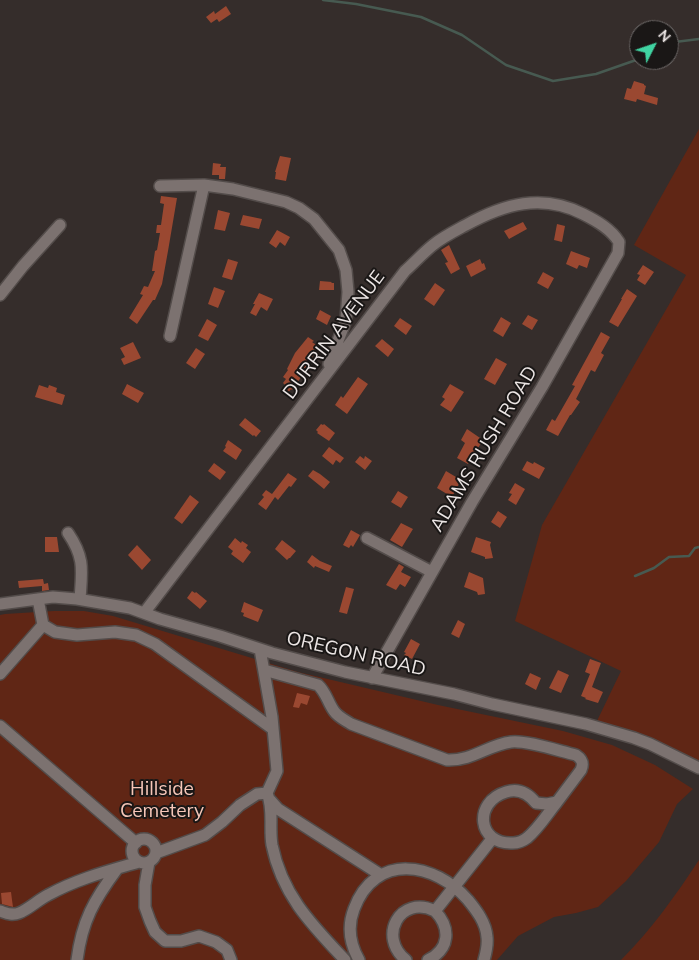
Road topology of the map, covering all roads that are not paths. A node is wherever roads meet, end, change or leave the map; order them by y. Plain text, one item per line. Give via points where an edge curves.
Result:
1 (204, 185) junction
2 (160, 186) dead end
3 (60, 225) dead end
4 (617, 238) joint
5 (0, 295) edge
6 (170, 336) dead end
7 (324, 378) junction
8 (68, 533) dead end
9 (366, 538) dead end
10 (432, 572) junction
11 (38, 599) junction
12 (80, 599) junction
13 (0, 604) edge
14 (144, 614) junction
15 (42, 626) junction
16 (260, 649) junction
17 (264, 670) junction
18 (0, 674) edge
19 (372, 678) junction
20 (0, 726) edge
21 (273, 729) junction
22 (699, 768) edge
23 (269, 796) junction
24 (557, 802) junction
25 (536, 803) junction
26 (535, 830) junction
27 (492, 838) junction
28 (136, 843) junction
29 (148, 859) junction
30 (117, 869) junction
31 (381, 875) junction
32 (454, 887) junction
33 (0, 911) edge
34 (435, 911) junction
35 (77, 960) edge
36 (231, 960) edge
37 (346, 960) edge
38 (359, 960) edge
39 (406, 960) edge
40 (428, 960) edge
41 (484, 960) edge

1 - 2 street
1 - 6 street
1 - 7 street via 286,202 300,208 326,232 338,250 346,270 346,320
3 - 5 street
4 - 7 street, DURRIN AVENUE via 592,219 556,204 520,203 476,219 434,245 405,271
4 - 10 street, ADAMS RUSH ROAD via 618,253
7 - 14 street, DURRIN AVENUE
8 - 12 street via 82,564
9 - 10 street
10 - 19 street, ADAMS RUSH ROAD
11 - 12 street, OREGON ROAD
11 - 13 street, OREGON ROAD
11 - 15 street
12 - 14 street, OREGON ROAD via 130,608
14 - 16 street, OREGON ROAD
15 - 18 street
15 - 21 street via 55,632 77,635 115,632 136,635 155,644
16 - 17 street
16 - 19 street, OREGON ROAD
17 - 21 street
17 - 24 street via 318,685 334,710 351,724 447,760 462,759 510,742 576,754 583,766
19 - 22 street, OREGON ROAD via 586,724 642,741
20 - 28 street
21 - 23 street via 277,771
23 - 29 street via 257,794 205,834
23 - 31 street via 278,809
23 - 37 street via 272,846 292,898 318,932
24 - 25 street
24 - 26 street
25 - 26 street
25 - 27 street via 526,793 517,790 495,797 483,814 486,831
26 - 27 street via 518,842 500,843
27 - 32 street
28 - 29 street via 133,853 136,860
28 - 29 street via 150,841 155,846
29 - 30 street
29 - 36 street via 145,907 155,932 165,940 181,941 199,936 216,942 227,950
30 - 33 street via 65,886 17,914
30 - 35 street via 87,916
31 - 32 street via 391,870 411,868 433,874
31 - 38 street via 364,890 350,922 352,947
32 - 34 street
32 - 41 street via 476,910 484,925 488,938
34 - 39 street via 414,907 396,920 392,934 396,949
34 - 40 street via 444,924 446,943 438,954

